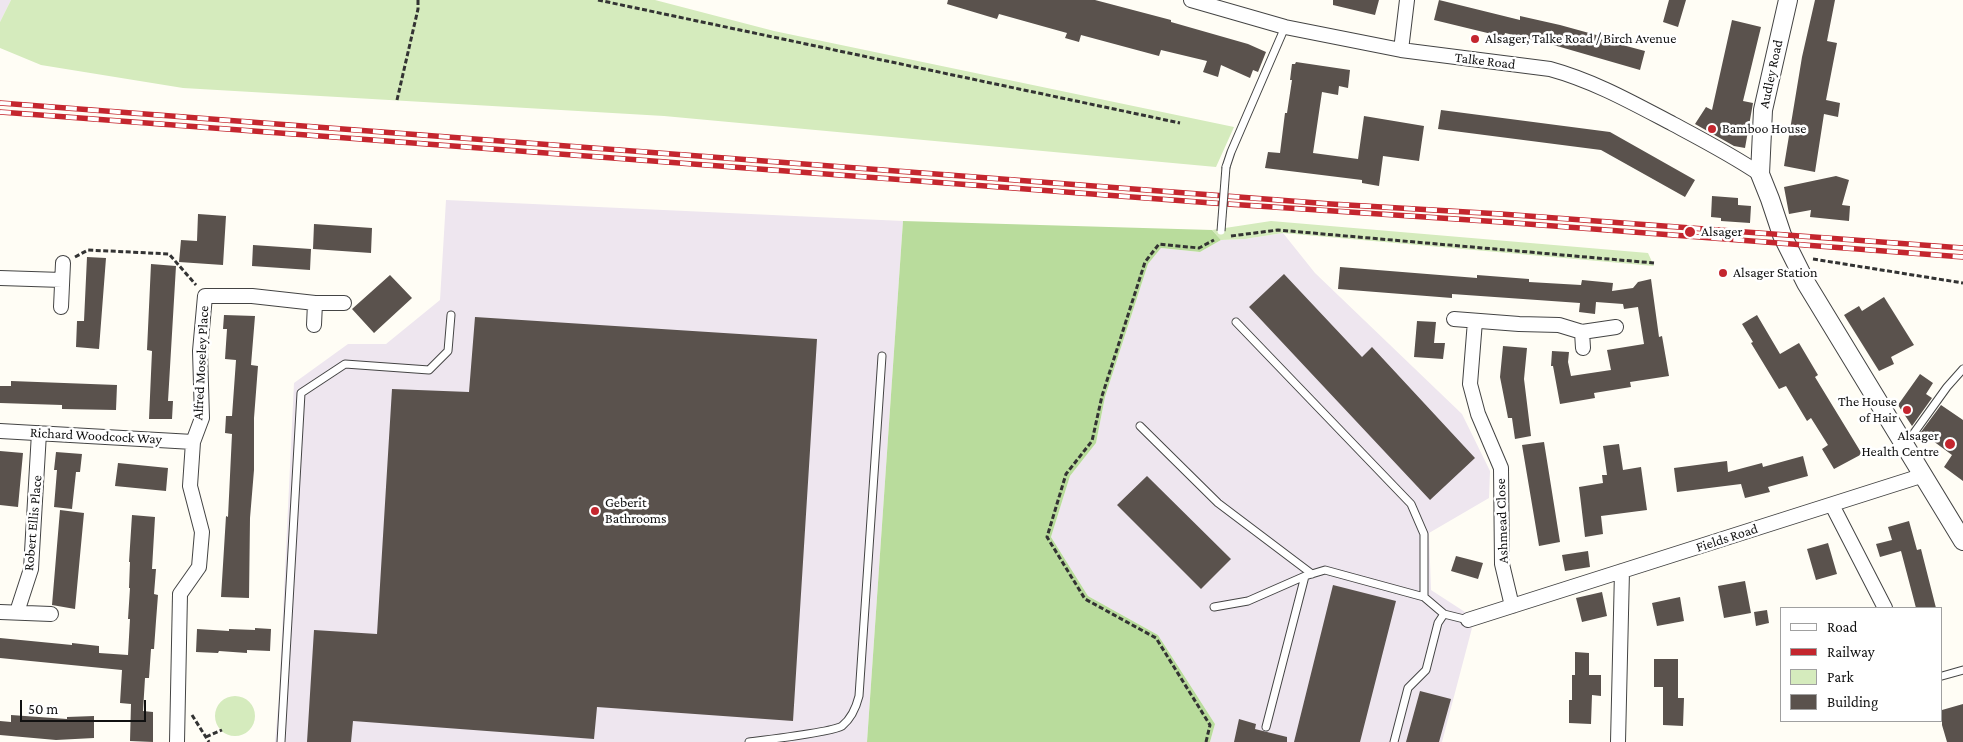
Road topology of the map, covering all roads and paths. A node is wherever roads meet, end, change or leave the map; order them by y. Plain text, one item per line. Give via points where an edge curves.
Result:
1 (418, 0) edge
2 (598, 0) edge
3 (1191, 0) edge
4 (1407, 0) edge
5 (1788, 0) edge
6 (1285, 26) junction
7 (1401, 50) junction
8 (397, 100) dead end
9 (1180, 124) dead end
10 (1760, 174) junction
11 (1220, 234) joint
12 (1229, 236) dead end
13 (1793, 258) junction
14 (63, 263) joint
15 (1654, 263) dead end
16 (0, 278) edge
17 (62, 280) junction
18 (1963, 283) edge
19 (205, 296) junction
20 (315, 303) junction
21 (344, 303) dead end
22 (61, 307) dead end
23 (451, 315) dead end
24 (1454, 319) dead end
25 (1475, 321) junction
26 (1236, 322) dead end
27 (314, 325) dead end
28 (1616, 327) dead end
29 (1582, 332) junction
30 (1583, 348) dead end
31 (882, 356) dead end
32 (1963, 369) edge
33 (1140, 426) dead end
34 (0, 431) edge
35 (40, 433) junction
36 (193, 442) junction
37 (1905, 444) junction
38 (1924, 476) junction
39 (1832, 505) junction
40 (1960, 531) edge
41 (1622, 571) junction
42 (1308, 575) junction
43 (1424, 597) junction
44 (1512, 606) junction
45 (1214, 607) dead end
46 (1884, 607) edge
47 (0, 612) edge
48 (17, 612) junction
49 (51, 614) dead end
50 (1444, 614) junction
51 (1468, 620) joint
52 (1963, 670) edge
53 (1943, 676) edge
54 (177, 706) junction
55 (1266, 727) dead end
56 (222, 730) dead end
57 (206, 737) junction
58 (177, 742) edge
59 (209, 742) edge
60 (280, 742) edge
61 (749, 742) edge
62 (1206, 742) edge
63 (1394, 742) edge
64 (1618, 742) edge

1 - 8 path
2 - 9 path
3 - 6 street, Talke Road
4 - 7 street
5 - 10 street, Audley Road via 1763,110
6 - 7 street, Talke Road
6 - 11 lane, bridge via 1226,167
7 - 10 street, Talke Road via 1550,69 1572,75 1653,113
10 - 13 street, Audley Road
11 - 62 path via 1199,248 1159,244 1145,262 1102,396 1092,441 1066,474 1048,537 1085,599 1156,638 1210,725
12 - 15 path via 1278,230
13 - 18 path
13 - 37 street, Audley Road
14 - 17 street
14 - 19 path via 88,250 169,254
16 - 17 street
17 - 22 street
19 - 20 street, Alfred Moseley Place via 252,296
19 - 36 street, Alfred Moseley Place via 200,351 202,418
20 - 21 street, Alfred Moseley Place
20 - 27 street
23 - 60 lane via 448,351 429,370 345,364 302,393
24 - 25 street
25 - 29 street via 1560,325
25 - 44 street, Ashmead Close via 1470,384 1478,414 1501,468 1502,564
26 - 43 lane via 1411,504 1424,534
28 - 29 street
29 - 30 street
31 - 61 lane via 860,687 856,707 840,727
32 - 37 lane
33 - 42 lane via 1218,503
34 - 35 street, Richard Woodcock Way
35 - 36 street, Richard Woodcock Way
35 - 48 street, Robert Ellis Place via 31,569
36 - 54 street, Alfred Moseley Place via 190,486 202,532 199,567 180,594
37 - 38 street, Audley Road
38 - 39 street, Fields Road
38 - 40 street, Audley Road
39 - 41 street, Fields Road
39 - 46 street
41 - 44 street, Fields Road
41 - 64 street
42 - 43 lane via 1324,570
42 - 45 lane via 1248,601
42 - 55 lane
43 - 50 lane
44 - 51 street, Fields Road
47 - 48 street
48 - 49 street
50 - 51 lane
50 - 63 lane via 1438,623 1426,670 1408,688
52 - 53 lane
54 - 57 path via 187,706
54 - 58 street, Alfred Moseley Place
56 - 57 path
57 - 59 path

